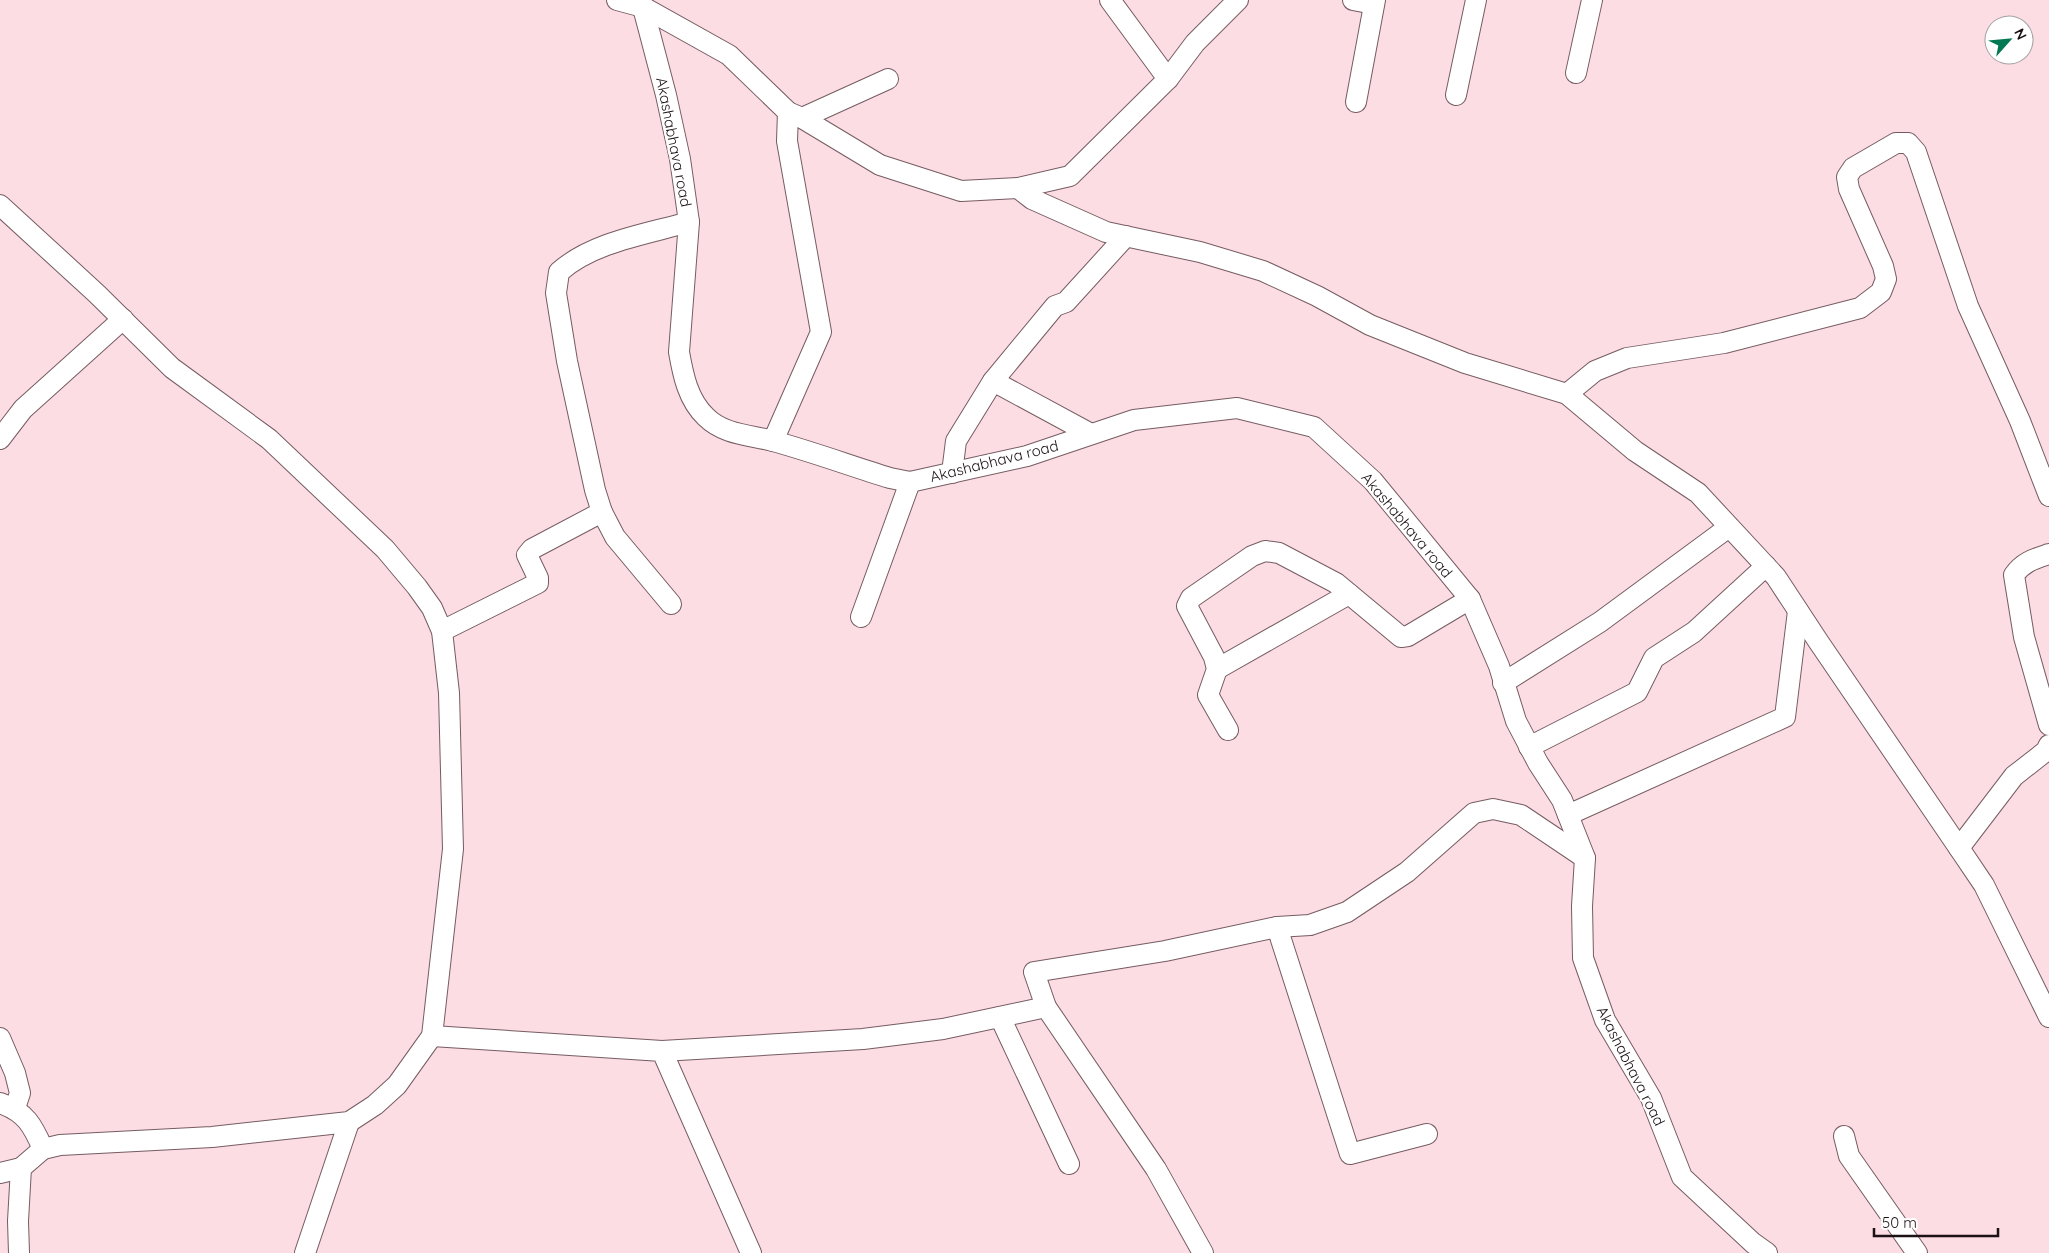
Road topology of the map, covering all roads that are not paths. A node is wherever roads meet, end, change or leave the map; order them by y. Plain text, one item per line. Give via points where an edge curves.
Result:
1 (617, 0) edge
2 (1110, 0) edge
3 (1238, 0) edge
4 (1353, 0) edge
5 (1476, 0) edge
6 (1592, 0) edge
7 (647, 2) edge
8 (1375, 2) edge
9 (1576, 73) dead end
10 (888, 79) dead end
11 (1168, 79) junction
12 (1456, 95) dead end
13 (1356, 102) dead end
14 (795, 115) junction
15 (1018, 188) junction
16 (0, 206) edge
17 (689, 222) junction
18 (1126, 236) junction
19 (123, 320) junction
20 (993, 381) junction
21 (1567, 394) junction
22 (1091, 434) junction
23 (0, 439) edge
24 (773, 441) junction
25 (952, 473) junction
26 (910, 482) junction
27 (2049, 496) edge
28 (602, 512) junction
29 (1729, 526) junction
30 (2049, 554) edge
31 (1766, 566) junction
32 (1349, 594) junction
33 (1470, 599) junction
34 (671, 604) dead end
35 (1798, 611) junction
36 (861, 617) dead end
37 (442, 631) junction
38 (1217, 669) junction
39 (1503, 683) junction
40 (2049, 725) edge
41 (1228, 730) dead end
42 (2049, 745) edge
43 (1529, 747) junction
44 (1568, 815) junction
45 (1959, 848) junction
46 (1585, 858) junction
47 (1276, 927) junction
48 (1046, 1007) junction
49 (1000, 1017) junction
50 (2049, 1017) edge
51 (432, 1036) junction
52 (0, 1038) edge
53 (662, 1051) junction
54 (8, 1105) edge
55 (349, 1122) junction
56 (1427, 1134) dead end
57 (1844, 1136) dead end
58 (44, 1150) junction
59 (1069, 1164) dead end
60 (21, 1168) junction
61 (0, 1173) edge
62 (19, 1253) edge
63 (306, 1253) edge
64 (751, 1253) edge
65 (1203, 1253) edge
66 (1766, 1253) edge
67 (1917, 1253) edge

1 - 7 street
2 - 11 street
3 - 11 street via 1195,43
4 - 8 street
5 - 12 street
6 - 9 street
7 - 14 street via 729,55
7 - 17 street, Akashabhava road via 680,159
8 - 13 street
10 - 14 street
11 - 15 street via 1070,176
14 - 15 street via 880,165 961,191
14 - 24 street via 787,141 821,332
15 - 18 street via 1032,199 1098,229
16 - 19 street
17 - 24 street, Akashabhava road via 680,352 686,385 705,417 716,426
17 - 28 street via 586,253 558,272 556,293 567,361
18 - 20 street via 1066,302 1055,306
18 - 21 street via 1200,252 1263,271 1370,325 1465,362
19 - 23 street via 23,409
19 - 37 street via 172,368 268,438 385,549 432,608
20 - 22 street
20 - 25 street via 956,440
21 - 27 street via 1595,371 1627,358 1724,343 1860,308 1881,292 1886,279 1849,189 1847,176 1853,168 1896,143 1908,143 1916,152 1968,306 2020,421
21 - 29 street via 1635,450 1698,493
22 - 25 street, Akashabhava road via 1027,456
22 - 33 street, Akashabhava road via 1134,420 1237,408 1314,427 1373,481
24 - 26 street, Akashabhava road
25 - 26 street, Akashabhava road
26 - 36 street
28 - 34 street via 615,537
28 - 37 street via 532,549 527,555 538,578 534,586
29 - 31 street
29 - 39 street via 1600,622
30 - 40 street via 2030,560 2014,575 2024,637
31 - 35 street
31 - 43 street via 1694,632 1654,658 1637,692
32 - 33 street via 1401,637 1408,636
32 - 38 street
32 - 38 street via 1336,583 1279,553 1265,551 1252,556 1190,598 1186,606 1214,657
33 - 39 street, Akashabhava road
35 - 44 street via 1785,717
35 - 45 street
37 - 51 street via 449,693 453,849
38 - 41 street via 1208,695
39 - 43 street, Akashabhava road
42 - 45 street via 2014,776
43 - 44 street, Akashabhava road
44 - 46 street, Akashabhava road
45 - 50 street via 1984,885
46 - 47 street via 1521,815 1493,809 1474,813 1407,872 1347,912 1310,925
46 - 66 street, Akashabhava road via 1583,958 1605,1020 1651,1098 1682,1177
47 - 48 street via 1165,951 1034,972
47 - 56 street via 1350,1154
48 - 49 street
48 - 65 street via 1156,1169
49 - 53 street via 943,1029 863,1039
49 - 59 street
51 - 53 street
51 - 55 street via 388,1095
52 - 54 street via 16,1073 20,1093
53 - 64 street
54 - 58 street via 34,1128
55 - 58 street via 212,1137 60,1145
55 - 63 street
57 - 67 street via 1849,1156
58 - 60 street
60 - 61 street
60 - 62 street

